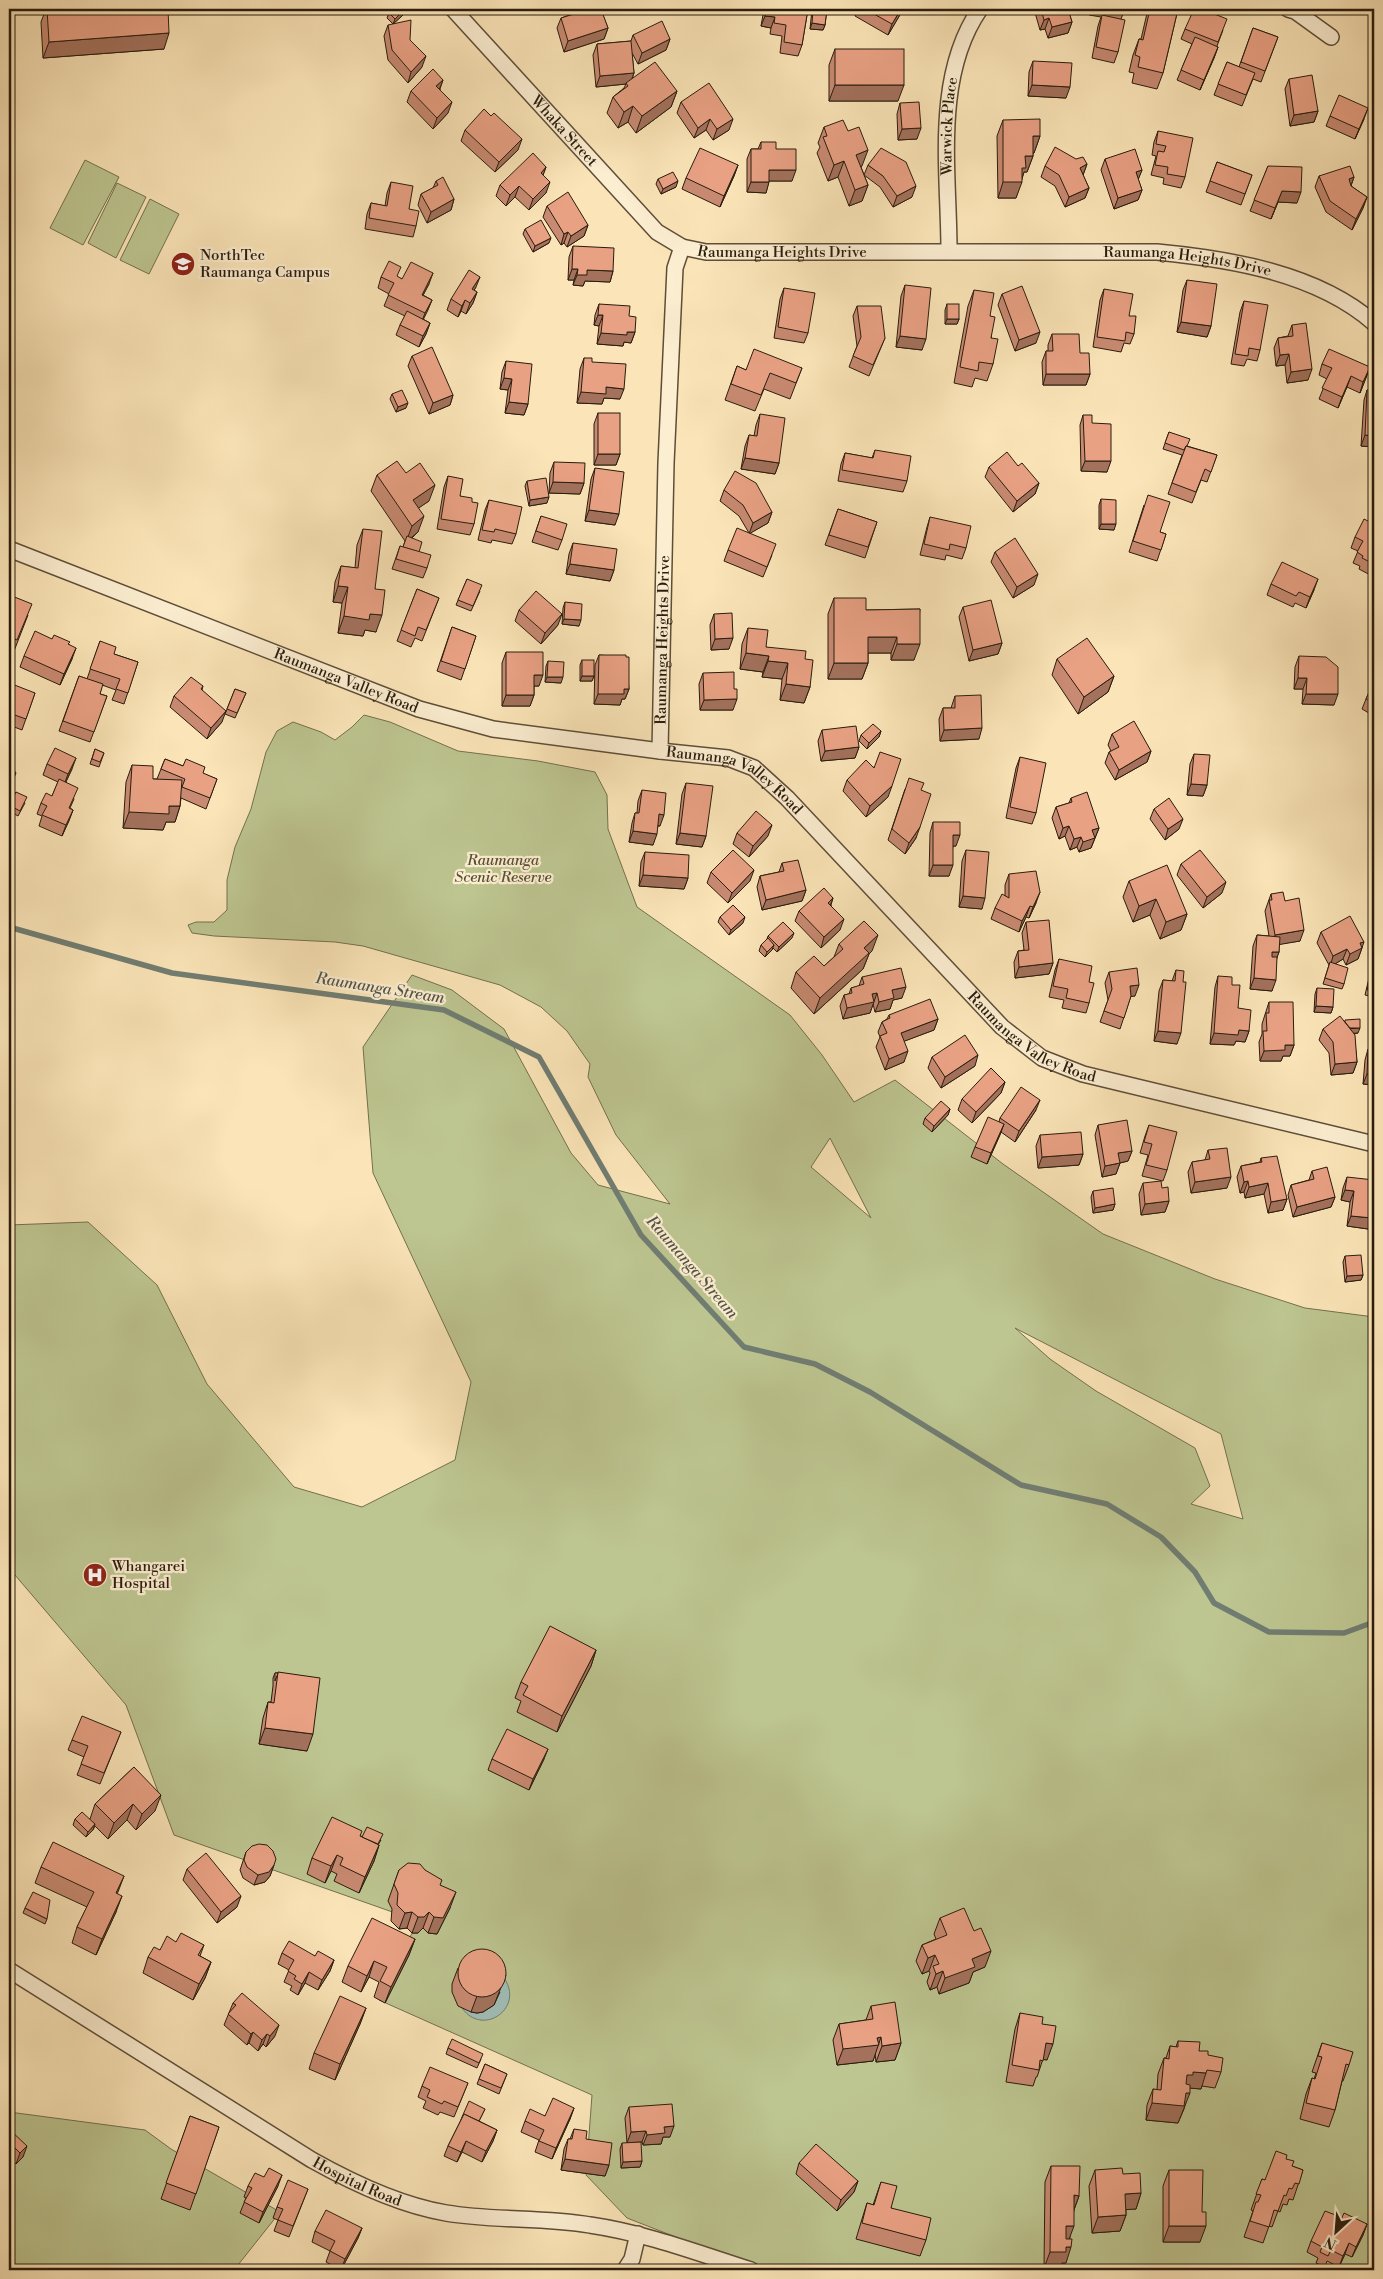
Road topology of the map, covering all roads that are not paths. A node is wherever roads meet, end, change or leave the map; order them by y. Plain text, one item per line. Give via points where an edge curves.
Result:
1 (453, 9) edge
2 (980, 9) edge
3 (1288, 9) edge
4 (1331, 38) dead end
5 (682, 247) junction
6 (949, 251) junction
7 (1374, 323) edge
8 (9, 549) edge
9 (660, 751) junction
10 (1374, 1144) edge
11 (9, 1970) edge
12 (638, 2234) junction
13 (624, 2270) edge
14 (751, 2270) edge

1 - 5 street, Whaka Street via 657,232
2 - 6 street, Warwick Place via 961,42 952,72 947,109
3 - 4 street
5 - 6 street, Raumanga Heights Drive via 706,252
5 - 9 street, Raumanga Heights Drive via 675,268 666,463
6 - 7 street, Raumanga Heights Drive via 1157,252 1228,260 1314,286
8 - 9 street, Raumanga Valley Road via 419,709 493,729
9 - 10 street, Raumanga Valley Road via 728,758 754,768 787,798 1002,1027 1042,1058 1104,1080
11 - 12 street, Hospital Road via 312,2160 352,2181 417,2207 447,2213 589,2224
12 - 13 street via 632,2259
12 - 14 street, Hospital Road

